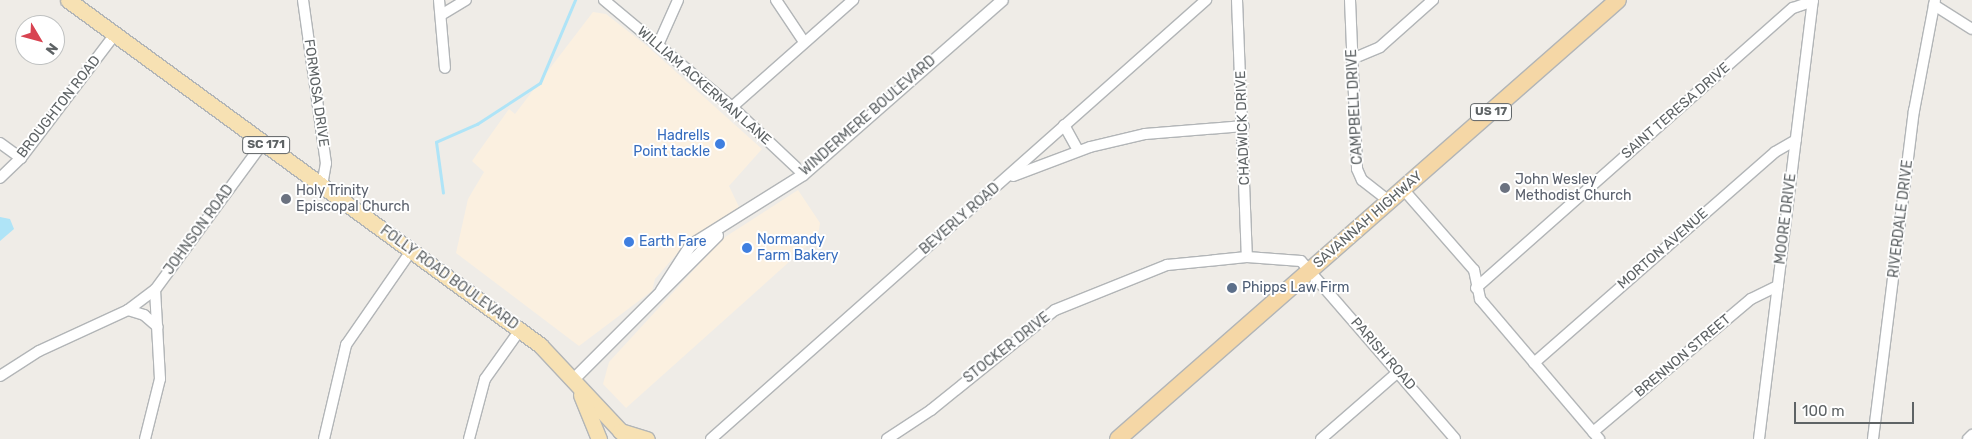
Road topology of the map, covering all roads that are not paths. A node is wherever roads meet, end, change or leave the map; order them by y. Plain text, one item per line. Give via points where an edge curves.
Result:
1 (68, 0) edge
2 (303, 0) edge
3 (439, 0) edge
4 (466, 0) edge
5 (604, 0) edge
6 (678, 0) edge
7 (776, 0) edge
8 (853, 0) edge
9 (1002, 0) edge
10 (1206, 0) edge
11 (1237, 0) edge
12 (1350, 0) edge
13 (1432, 0) edge
14 (1618, 0) edge
15 (1813, 1) edge
16 (1935, 2) edge
17 (441, 15) junction
18 (1972, 30) edge
19 (115, 34) junction
20 (804, 42) junction
21 (658, 45) junction
22 (1352, 60) junction
23 (445, 68) dead end
24 (732, 107) junction
25 (1064, 125) junction
26 (1244, 126) junction
27 (1796, 140) junction
28 (0, 143) edge
29 (264, 143) junction
30 (1078, 150) junction
31 (21, 158) junction
32 (803, 174) junction
33 (0, 178) edge
34 (1005, 179) junction
35 (322, 186) junction
36 (1403, 189) junction
37 (1389, 201) junction
38 (729, 223) junction
39 (411, 251) junction
40 (1247, 257) junction
41 (1310, 270) junction
42 (1778, 286) junction
43 (1476, 288) junction
44 (155, 290) junction
45 (661, 290) junction
46 (128, 310) junction
47 (158, 327) junction
48 (520, 330) junction
49 (1534, 363) junction
50 (1398, 372) junction
51 (0, 376) edge
52 (575, 385) junction
53 (1972, 435) edge
54 (623, 436) edge
55 (1596, 436) edge
56 (712, 438) edge
57 (145, 439) edge
58 (324, 439) edge
59 (469, 439) edge
60 (599, 439) edge
61 (647, 439) edge
62 (887, 439) edge
63 (1118, 439) edge
64 (1321, 439) edge
65 (1455, 439) edge
66 (1759, 439) edge
67 (1874, 439) edge
68 (1968, 439) edge

1 - 19 main road, FOLLY ROAD BOULEVARD / SC 171
2 - 35 street, FORMOSA DRIVE via 326,163
3 - 17 street
4 - 17 street
5 - 21 street, WILLIAM ACKERMAN LANE
6 - 21 street
7 - 20 street
8 - 20 street
9 - 32 street, WINDERMERE BOULEVARD
10 - 25 street, BEVERLY ROAD
11 - 26 street, CHADWICK DRIVE
12 - 22 street, CAMPBELL DRIVE
13 - 22 street via 1380,47
14 - 36 highway, SAVANNAH HIGHWAY / US 17
15 - 27 street, MOORE DRIVE
15 - 43 street, SAINT TERESA DRIVE via 1793,8
16 - 18 street
16 - 67 street, RIVERDALE DRIVE via 1914,111
17 - 23 street
19 - 29 main road, FOLLY ROAD BOULEVARD / SC 171
19 - 31 street, BROUGHTON ROAD
20 - 24 street
21 - 24 street, WILLIAM ACKERMAN LANE
22 - 37 street, CAMPBELL DRIVE via 1357,169 1362,180
24 - 32 street, WILLIAM ACKERMAN LANE
25 - 30 street
25 - 34 street, BEVERLY ROAD
26 - 30 street via 1154,132
26 - 40 street, CHADWICK DRIVE
27 - 42 street, MOORE DRIVE
27 - 49 street, MORTON AVENUE via 1775,152
28 - 31 street
29 - 35 main road, FOLLY ROAD BOULEVARD / SC 171
29 - 44 street, JOHNSON ROAD
30 - 34 street
31 - 33 street, BROUGHTON ROAD
32 - 38 street, WINDERMERE BOULEVARD
34 - 56 street, BEVERLY ROAD
35 - 39 main road, FOLLY ROAD BOULEVARD / SC 171
36 - 37 highway, SAVANNAH HIGHWAY / US 17
36 - 43 street via 1474,270
37 - 41 highway, SAVANNAH HIGHWAY / US 17
38 - 45 street, WINDERMERE BOULEVARD
38 - 45 street, WINDERMERE BOULEVARD via 681,255
39 - 48 main road, FOLLY ROAD BOULEVARD / SC 171
39 - 58 street via 346,345
40 - 41 street, STOCKER DRIVE via 1294,258
40 - 62 street, STOCKER DRIVE via 1167,265 1055,310 931,410
41 - 50 street, PARISH ROAD
41 - 63 highway, SAVANNAH HIGHWAY / US 17
42 - 55 street, BRENNON STREET via 1751,299
42 - 66 street, MOORE DRIVE
43 - 49 street via 1480,299
44 - 46 street, JOHNSON ROAD
44 - 47 street
45 - 52 street, WINDERMERE BOULEVARD
46 - 47 street via 144,315
46 - 51 street, JOHNSON ROAD via 39,351
47 - 57 street via 160,378
48 - 52 main road, FOLLY ROAD BOULEVARD / SC 171
48 - 59 street via 485,379
49 - 55 street
50 - 64 street
50 - 65 street, PARISH ROAD
52 - 54 main road, FOLLY ROAD BOULEVARD / SC 171
52 - 60 main road, FOLLY ROAD BOULEVARD
53 - 68 street
54 - 61 main road

